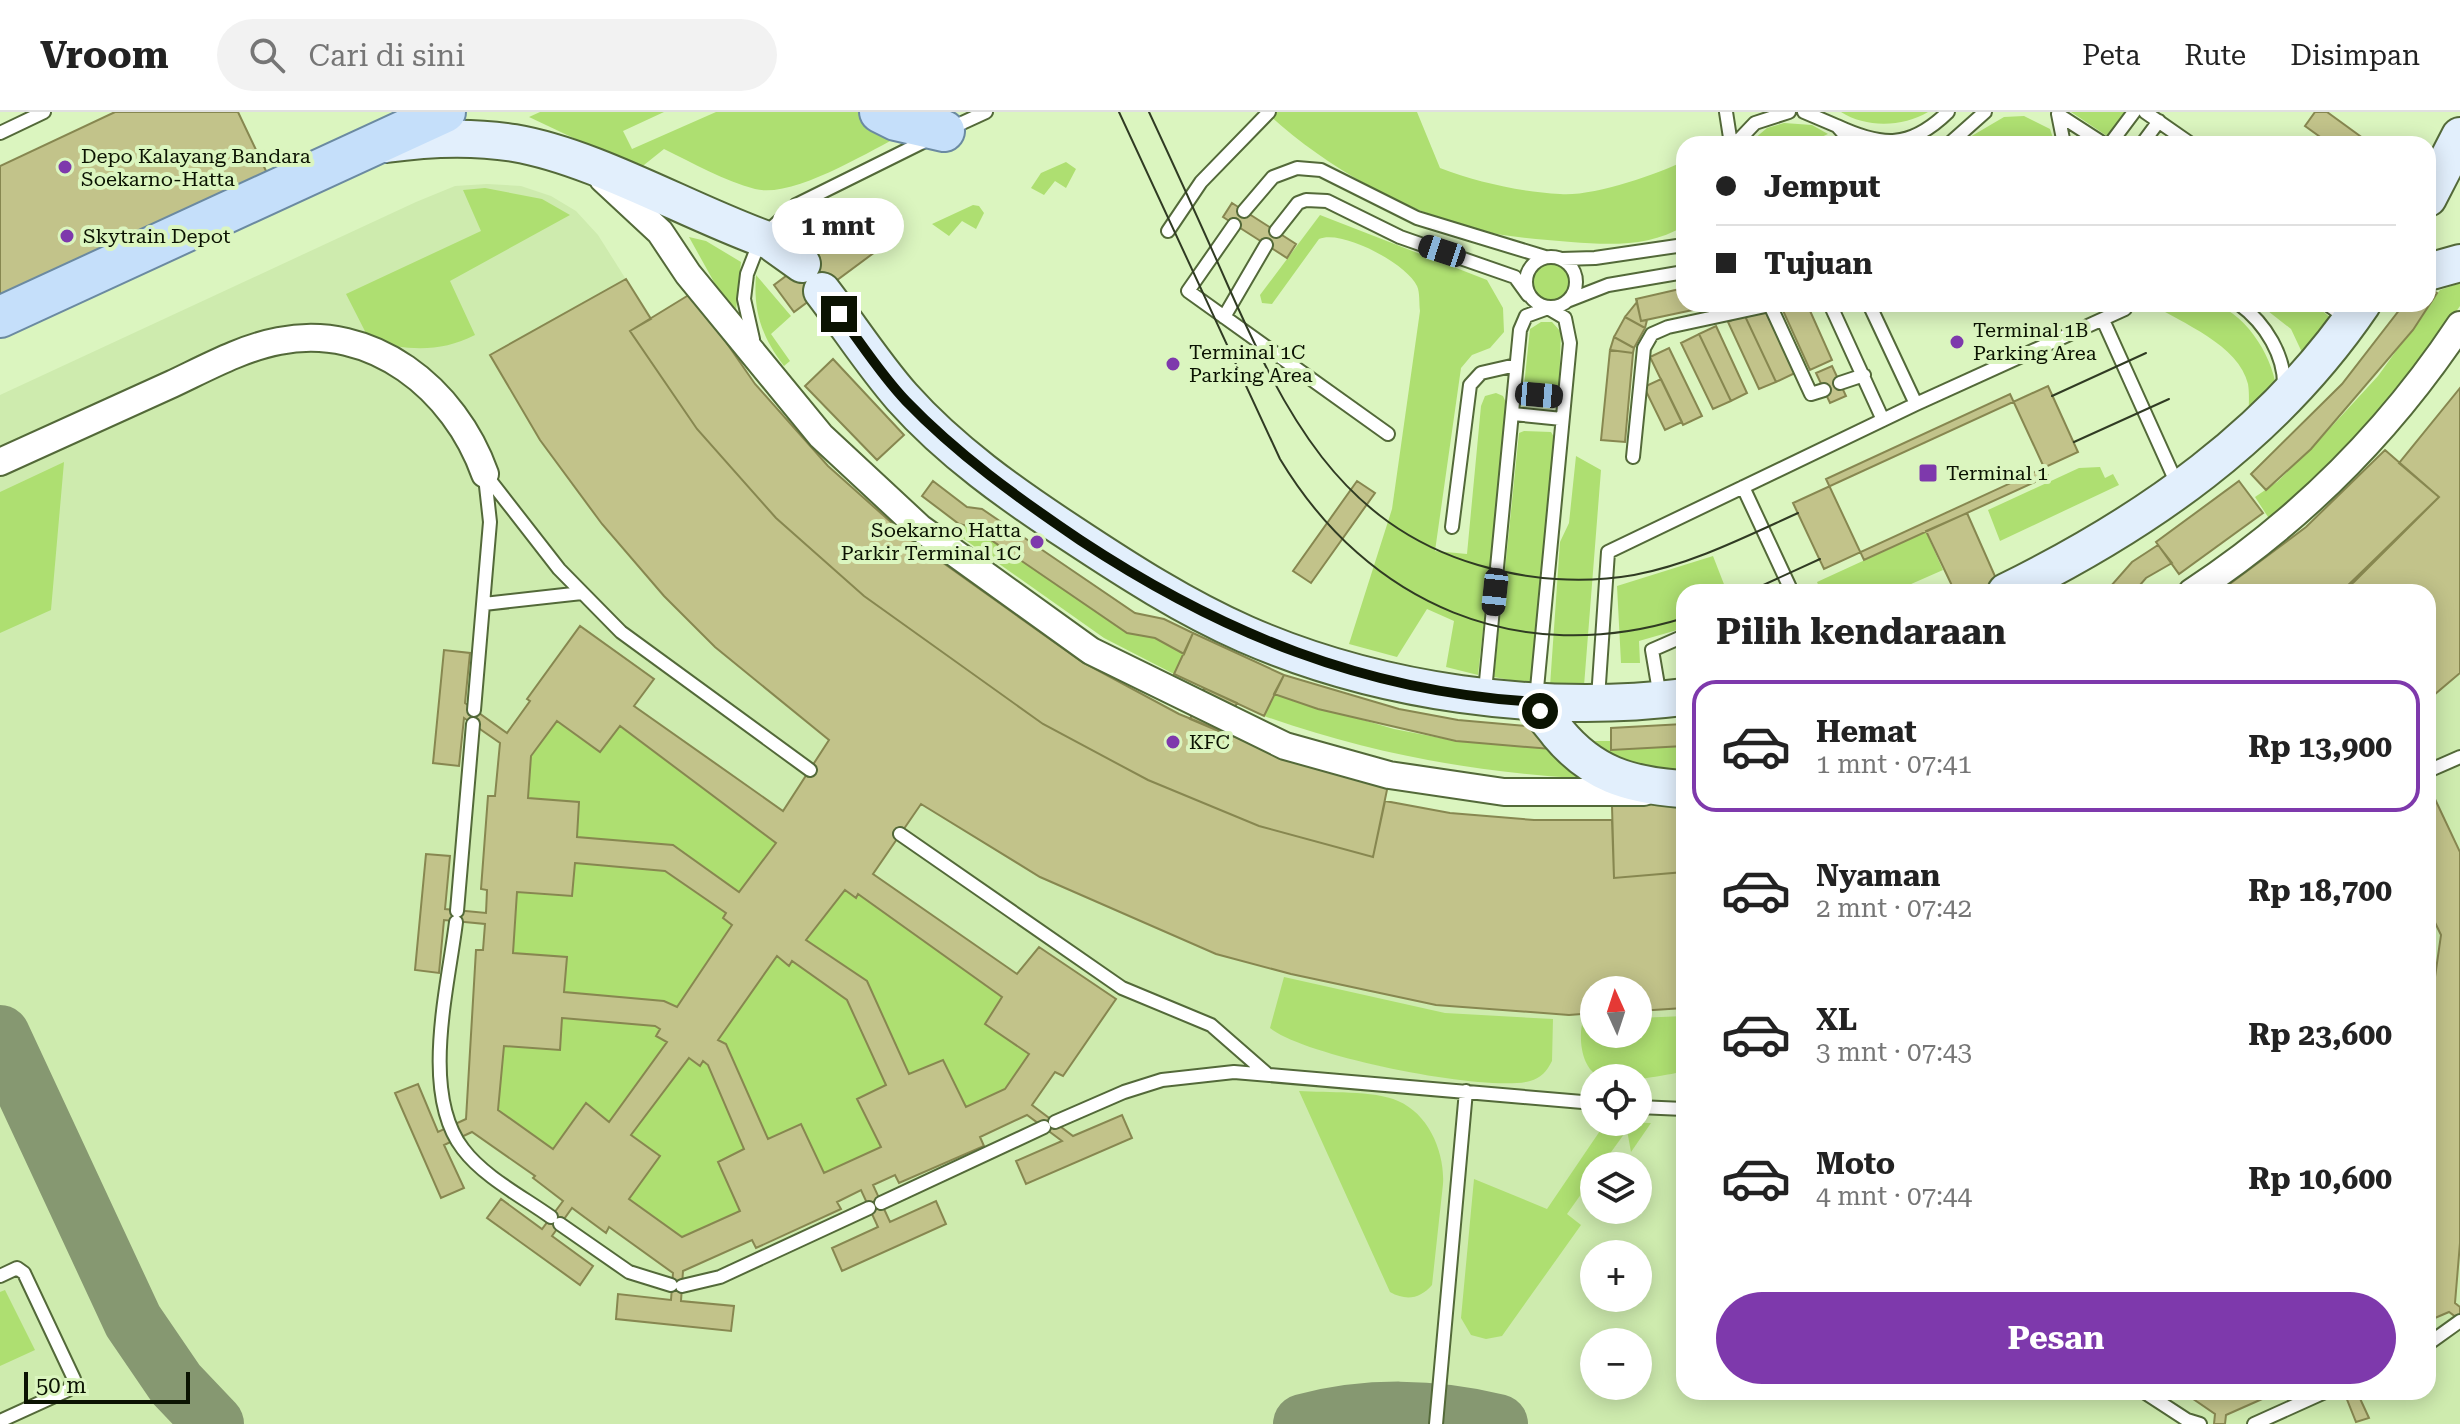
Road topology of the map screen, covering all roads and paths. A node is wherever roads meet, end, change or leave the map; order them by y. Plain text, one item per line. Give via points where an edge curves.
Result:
1 (44, 112) edge
2 (445, 112) edge
3 (880, 112) edge
4 (986, 112) edge
5 (1726, 112) edge
6 (1789, 112) edge
7 (1804, 112) edge
8 (1948, 112) edge
9 (1985, 112) edge
10 (2134, 112) edge
11 (2145, 112) edge
12 (2057, 113) edge
13 (1815, 114) edge
14 (1261, 115) edge
15 (2159, 121) junction
16 (1837, 126) junction
17 (944, 131) junction
18 (0, 133) edge
19 (1731, 136) edge
20 (1741, 136) edge
21 (1846, 136) edge
22 (1860, 136) edge
23 (1909, 136) edge
24 (1958, 136) edge
25 (2062, 136) edge
26 (2092, 136) edge
27 (2116, 136) edge
28 (2148, 136) edge
29 (2180, 136) edge
30 (2460, 136) edge
31 (368, 147) junction
32 (585, 165) junction
33 (2436, 182) edge
34 (1244, 211) dead end
35 (1234, 225) dead end
36 (1168, 231) dead end
37 (1276, 231) dead end
38 (761, 238) junction
39 (1266, 245) dead end
40 (1676, 246) edge
41 (1545, 257) junction
42 (1561, 259) junction
43 (2460, 263) edge
44 (2436, 270) edge
45 (1676, 273) edge
46 (1528, 295) junction
47 (1567, 301) junction
48 (1548, 308) junction
49 (1738, 312) edge
50 (1773, 312) edge
51 (1834, 312) edge
52 (1873, 312) edge
53 (2119, 312) edge
54 (2251, 312) edge
55 (2345, 312) edge
56 (0, 317) edge
57 (1224, 317) junction
58 (2103, 320) junction
59 (2460, 325) edge
60 (1516, 365) junction
61 (1864, 375) junction
62 (1840, 383) dead end
63 (775, 384) junction
64 (1824, 390) dead end
65 (1515, 392) junction
66 (1564, 397) junction
67 (2281, 400) junction
68 (1916, 404) junction
69 (1513, 414) junction
70 (1562, 419) junction
71 (1883, 420) junction
72 (1388, 434) dead end
73 (1633, 457) dead end
74 (0, 462) edge
75 (485, 474) junction
76 (1743, 487) junction
77 (2180, 491) junction
78 (1452, 527) dead end
79 (1788, 584) edge
80 (2021, 584) edge
81 (2204, 584) edge
82 (582, 593) junction
83 (484, 604) junction
84 (1676, 640) edge
85 (1467, 695) junction
86 (1673, 698) edge
87 (1536, 702) junction
88 (1598, 703) junction
89 (2460, 757) edge
90 (2436, 768) edge
91 (810, 770) dead end
92 (1676, 788) edge
93 (1676, 789) edge
94 (900, 834) dead end
95 (1266, 1073) junction
96 (1466, 1091) junction
97 (1580, 1102) edge
98 (1652, 1107) edge
99 (1676, 1108) edge
100 (0, 1276) edge
101 (2460, 1321) edge
102 (2436, 1338) edge
103 (2156, 1400) edge
104 (2307, 1400) edge
105 (0, 1421) edge
106 (1436, 1424) edge
107 (2200, 1424) edge
108 (2254, 1424) edge

1 - 18 lane
2 - 31 main road
3 - 17 main road
4 - 17 lane
5 - 19 lane
6 - 20 lane via 1755,123
7 - 13 lane
8 - 23 lane via 1931,128
9 - 24 lane
10 - 27 lane
11 - 15 lane
12 - 25 lane
12 - 26 lane
13 - 16 lane
14 - 36 lane via 1201,182
15 - 28 lane
15 - 29 lane
16 - 21 lane
16 - 22 lane
17 - 38 lane via 796,205
30 - 33 street
31 - 32 street via 466,139 514,143
31 - 56 main road
32 - 38 street
32 - 63 street via 660,232
34 - 41 lane via 1273,177 1297,168 1321,170 1417,218
35 - 57 lane via 1188,291
37 - 46 lane via 1298,203 1327,201 1400,237 1515,277
38 - 63 lane via 747,274 745,316
38 - 85 street via 782,247 812,278 903,398 929,423 986,473 1112,561 1155,588 1271,644 1316,660
39 - 57 lane
40 - 42 lane
41 - 42 lane
41 - 46 lane via 1527,272
42 - 47 lane via 1576,278
43 - 44 street
45 - 47 lane via 1608,285
46 - 48 lane
47 - 48 lane
48 - 60 lane via 1531,313 1522,323
48 - 66 lane via 1565,318 1569,333
49 - 73 lane via 1652,334 1644,348
50 - 64 lane via 1811,394
51 - 61 lane
52 - 68 lane
53 - 58 lane
54 - 67 lane via 2271,340 2284,376
55 - 67 street
57 - 72 lane
58 - 68 lane
58 - 77 lane
59 - 81 street via 2415,390 2334,480
60 - 65 lane
60 - 78 lane via 1481,373 1470,385
61 - 62 lane
61 - 71 lane
63 - 93 street via 821,436 920,528 1091,651 1285,746 1389,775 1504,792
65 - 66 lane
65 - 69 lane
66 - 70 lane
67 - 77 street via 2243,440
68 - 71 lane
69 - 70 lane
69 - 85 lane via 1486,681 1481,690
70 - 87 lane
71 - 76 lane
74 - 75 street via 255,347 280,340 332,339 381,354 423,380 458,419
75 - 82 lane
75 - 83 lane via 490,522
76 - 79 lane
76 - 88 lane via 1608,552
77 - 80 street via 2106,540
82 - 83 lane
82 - 91 lane via 621,632
83 - 95 lane via 439,1080 450,1127 475,1162 629,1272 677,1286 720,1277 1124,1092 1200,1073
84 - 86 lane via 1652,650
85 - 87 street
86 - 88 street
87 - 88 street
87 - 92 street via 1570,749 1602,772 1625,782
89 - 90 lane
94 - 95 lane via 1122,988 1211,1025
95 - 96 lane
96 - 97 lane
96 - 106 lane
98 - 99 lane
100 - 105 lane via 17,1268 24,1273 74,1379 68,1390
101 - 102 lane
103 - 107 lane
104 - 108 lane

